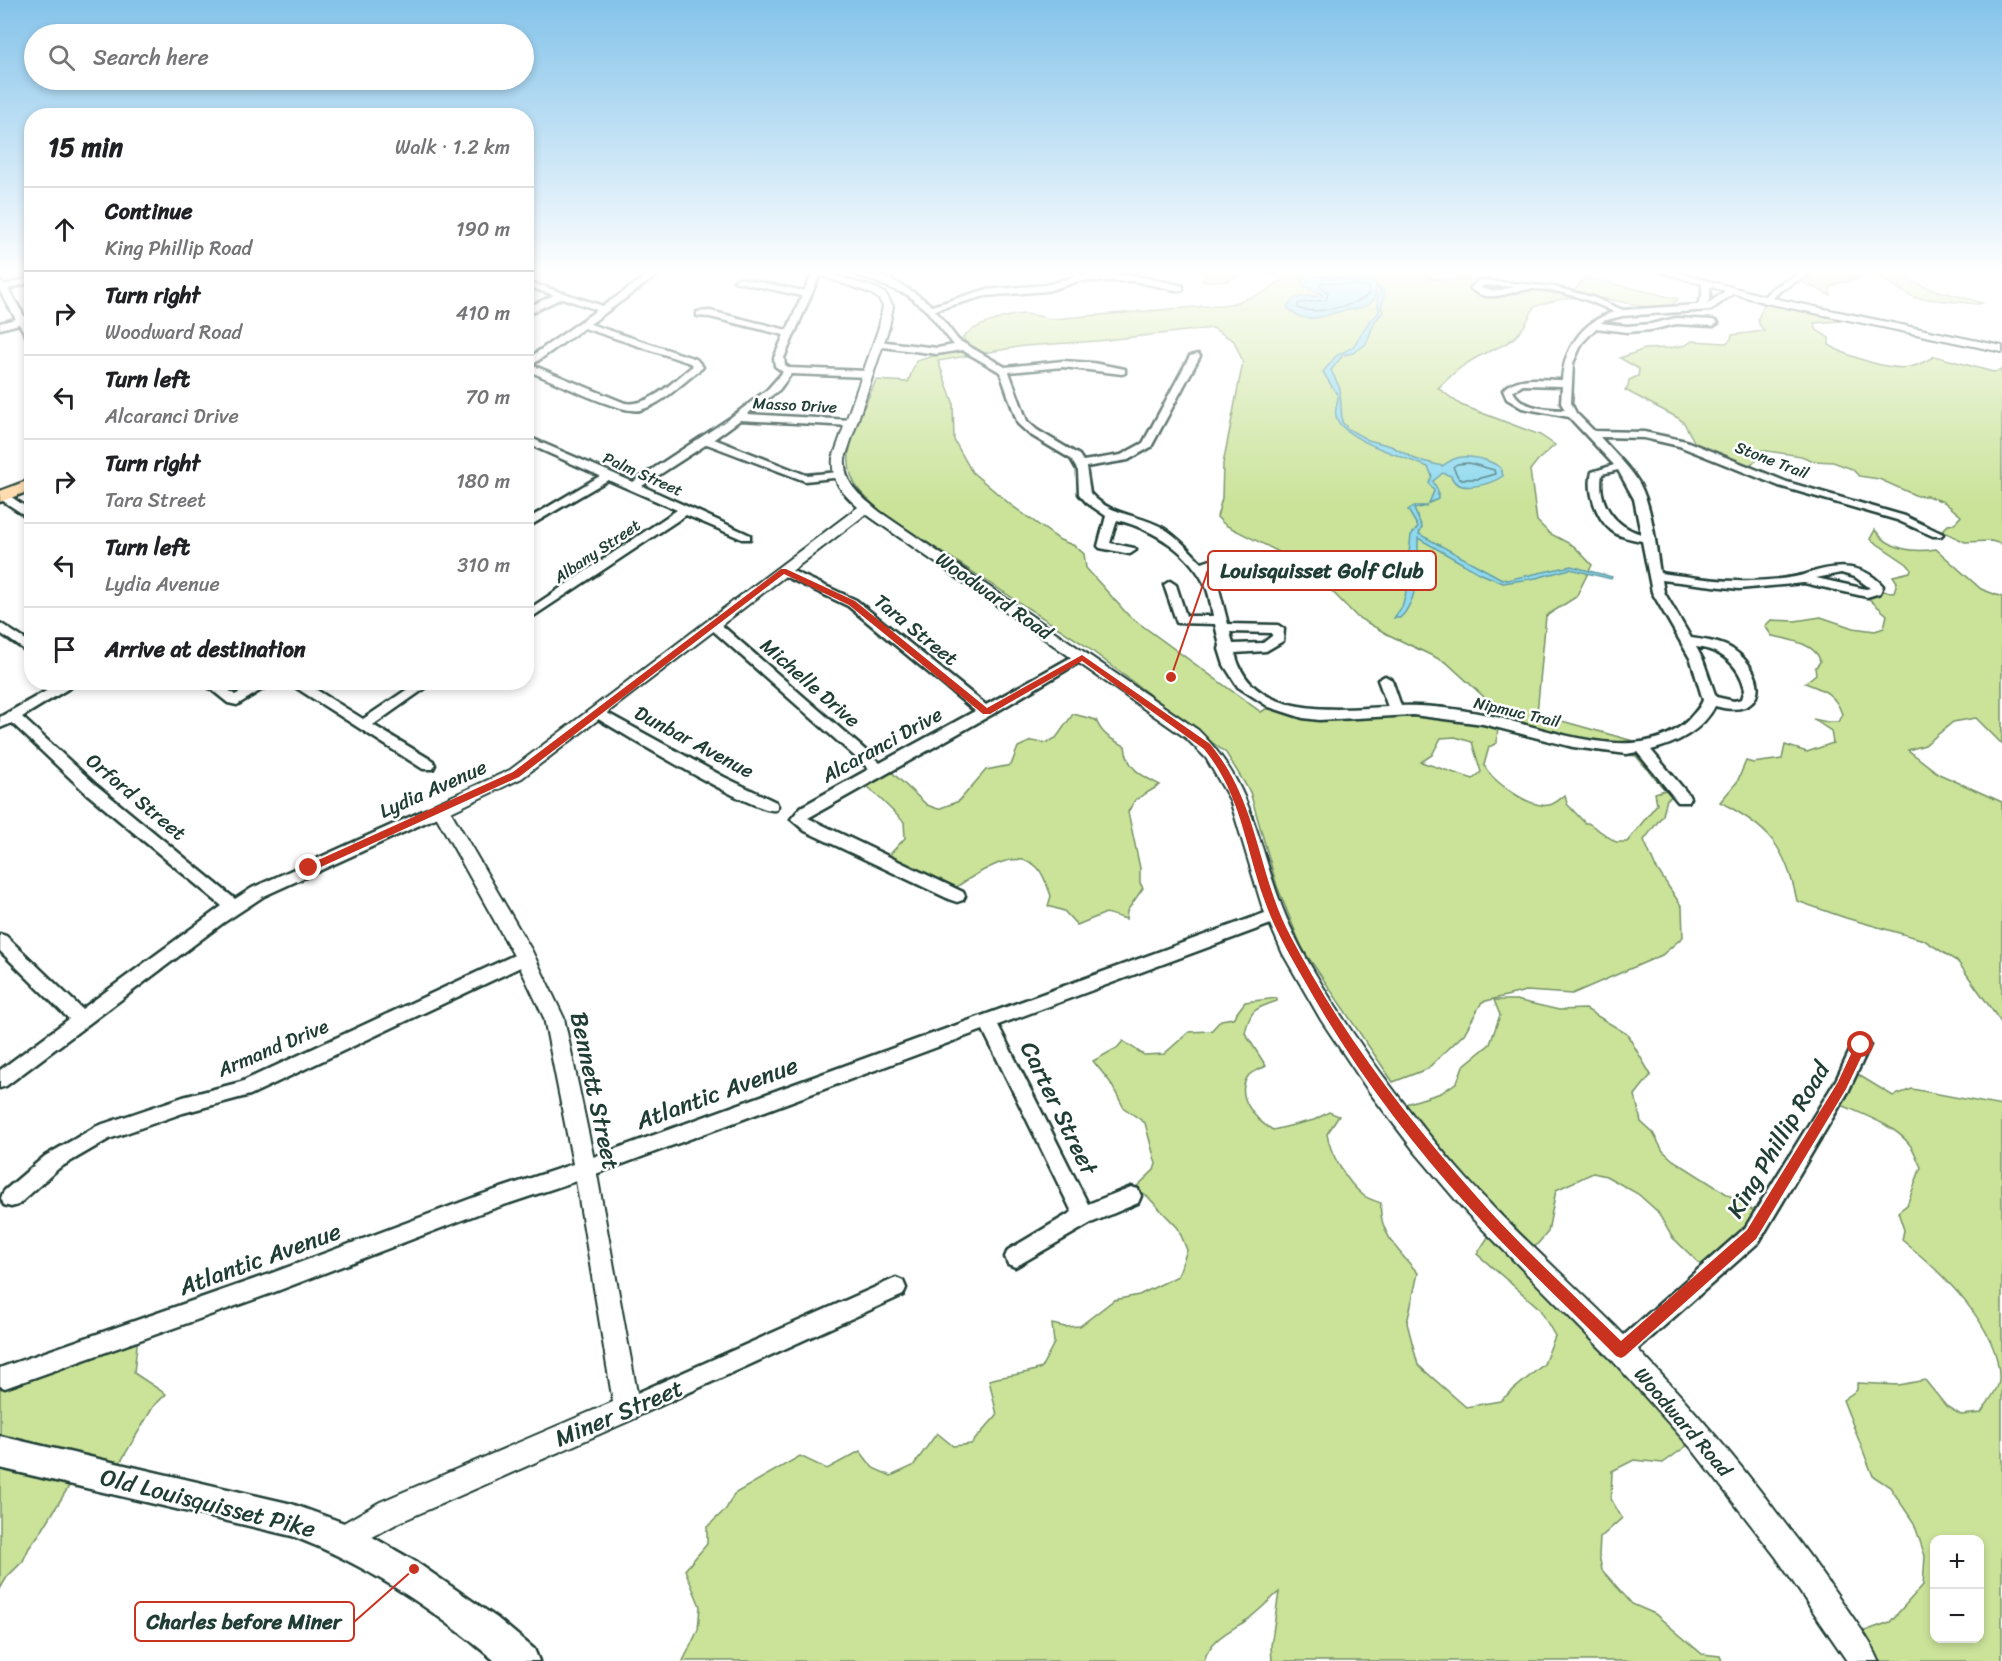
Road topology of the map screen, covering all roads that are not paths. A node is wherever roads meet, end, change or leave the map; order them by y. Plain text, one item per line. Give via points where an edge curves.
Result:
1 (549, 349) edge
2 (655, 349) edge
3 (783, 349) edge
4 (877, 349) edge
5 (921, 349) edge
6 (952, 349) edge
7 (964, 349) edge
8 (1575, 349) edge
9 (1195, 356) dead end
10 (534, 359) edge
11 (534, 368) edge
12 (1004, 370) junction
13 (788, 371) junction
14 (1122, 371) dead end
15 (868, 374) junction
16 (1566, 383) junction
17 (1572, 414) junction
18 (738, 417) junction
19 (850, 423) junction
20 (1592, 434) junction
21 (707, 440) junction
22 (534, 446) edge
23 (1080, 465) junction
24 (1621, 466) junction
25 (839, 475) junction
26 (607, 476) junction
27 (24, 487) edge
28 (633, 487) junction
29 (1, 497) edge
30 (866, 508) junction
31 (684, 511) junction
32 (24, 512) edge
33 (1112, 514) junction
34 (534, 520) edge
35 (1937, 534) dead end
36 (746, 537) dead end
37 (1647, 539) junction
38 (1130, 550) dead end
39 (1229, 558) dead end
40 (1200, 567) junction
41 (784, 571) junction
42 (1655, 576) junction
43 (1804, 579) junction
44 (1170, 585) dead end
45 (534, 612) edge
46 (1221, 624) junction
47 (714, 625) junction
48 (0, 627) edge
49 (1687, 642) junction
50 (24, 645) edge
51 (1225, 649) junction
52 (1082, 657) junction
53 (1385, 680) dead end
54 (60, 690) edge
55 (219, 690) edge
56 (254, 690) edge
57 (307, 690) edge
58 (416, 690) edge
59 (1710, 700) junction
60 (1396, 711) junction
61 (986, 712) junction
62 (598, 713) junction
63 (6, 719) edge
64 (365, 724) junction
65 (1641, 748) junction
66 (428, 765) dead end
67 (879, 770) junction
68 (1683, 798) dead end
69 (771, 806) dead end
70 (441, 809) junction
71 (957, 896) dead end
72 (234, 907) junction
73 (1276, 915) junction
74 (0, 942) edge
75 (525, 957) junction
76 (81, 1019) junction
77 (988, 1022) junction
78 (1861, 1045) dead end
79 (0, 1080) edge
80 (585, 1169) junction
81 (1131, 1196) dead end
82 (11, 1198) dead end
83 (1084, 1216) junction
84 (1016, 1257) dead end
85 (896, 1288) dead end
86 (1621, 1351) junction
87 (5, 1377) dead end
88 (627, 1409) junction
89 (0, 1452) edge
90 (343, 1539) junction
91 (522, 1661) edge
92 (1864, 1661) edge

1 - 10 street
2 - 11 street via 693,361 698,367 649,403 633,408
3 - 13 street via 780,366
4 - 15 street
5 - 6 street
7 - 12 street
8 - 16 street
9 - 23 street via 1147,445 1124,458
12 - 14 street via 1082,364
12 - 23 street via 1022,422 1068,452
13 - 15 street
13 - 18 street via 784,380
15 - 19 street
16 - 17 street via 1566,403
16 - 17 street via 1523,382 1508,390 1512,400 1522,405
17 - 20 street
18 - 19 street, Masso Drive
18 - 21 street
19 - 25 street via 839,458
20 - 24 street
20 - 35 street, Stone Trail via 1644,435 1682,443 1783,484 1901,518
21 - 25 street via 805,478
21 - 28 street
22 - 26 street, Palm Street
23 - 33 street, Nipmuc Trail via 1088,498
24 - 37 street via 1640,499
24 - 37 street via 1597,472 1594,481 1599,499 1612,525
25 - 30 street, Woodward Road via 846,490
26 - 28 street, Palm Street
26 - 34 street
27 - 29 main road
28 - 31 street, Palm Street
29 - 32 street
30 - 41 street, Lydia Avenue
30 - 52 street, Woodward Road
31 - 36 street, Palm Street
31 - 45 street, Albany Street
33 - 38 street via 1104,546
33 - 40 street, Nipmuc Trail via 1158,530
37 - 42 street
39 - 40 street
40 - 46 street, Nipmuc Trail via 1213,589
41 - 47 street, Lydia Avenue
41 - 61 street, Tara Street via 852,603
42 - 43 street via 1739,585
42 - 49 street via 1658,592
43 - 43 street via 1867,593 1877,586 1834,568
44 - 46 street via 1180,620
46 - 51 street, Nipmuc Trail
46 - 51 street via 1278,629 1278,638 1266,647
47 - 62 street, Lydia Avenue
47 - 67 street, Michelle Drive
48 - 50 street
49 - 59 street via 1703,673
49 - 59 street via 1728,652 1749,676 1752,688 1744,703 1732,705
51 - 60 street, Nipmuc Trail via 1248,689 1293,711 1319,715
52 - 61 street, Alcaranci Drive
52 - 73 street, Woodward Road via 1192,734 1216,757 1239,797 1258,868
53 - 60 street
54 - 63 street
55 - 56 street via 233,700
57 - 64 street
58 - 64 street
59 - 65 street, Nipmuc Trail via 1689,728
60 - 65 street, Nipmuc Trail via 1483,719 1595,746
61 - 67 street, Alcaranci Drive
62 - 69 street, Dunbar Avenue
62 - 70 street, Lydia Avenue via 516,774
63 - 72 street, Orford Street
64 - 66 street
65 - 68 street
67 - 71 street, Alcaranci Drive via 798,819
70 - 72 street, Lydia Avenue
70 - 75 street, Bennett Street
72 - 76 street, Lydia Avenue
73 - 77 street, Atlantic Avenue
73 - 86 street, Woodward Road via 1310,981 1389,1100 1473,1203
74 - 76 street
75 - 80 street, Bennett Street via 554,1018
75 - 82 street, Armand Drive via 244,1089 104,1132 52,1162
76 - 79 street, Lydia Avenue
77 - 80 street, Atlantic Avenue
77 - 83 street, Carter Street
78 - 86 street, King Phillip Road via 1842,1086 1752,1235
80 - 87 street, Atlantic Avenue
80 - 88 street, Bennett Street
81 - 83 street
83 - 84 street
85 - 88 street, Miner Street
86 - 92 street, Woodward Road via 1717,1458 1818,1592
88 - 90 street, Miner Street via 390,1512
89 - 90 main road, Old Louisquisset Pike via 292,1520
90 - 91 main road, Old Louisquisset Pike via 404,1574

